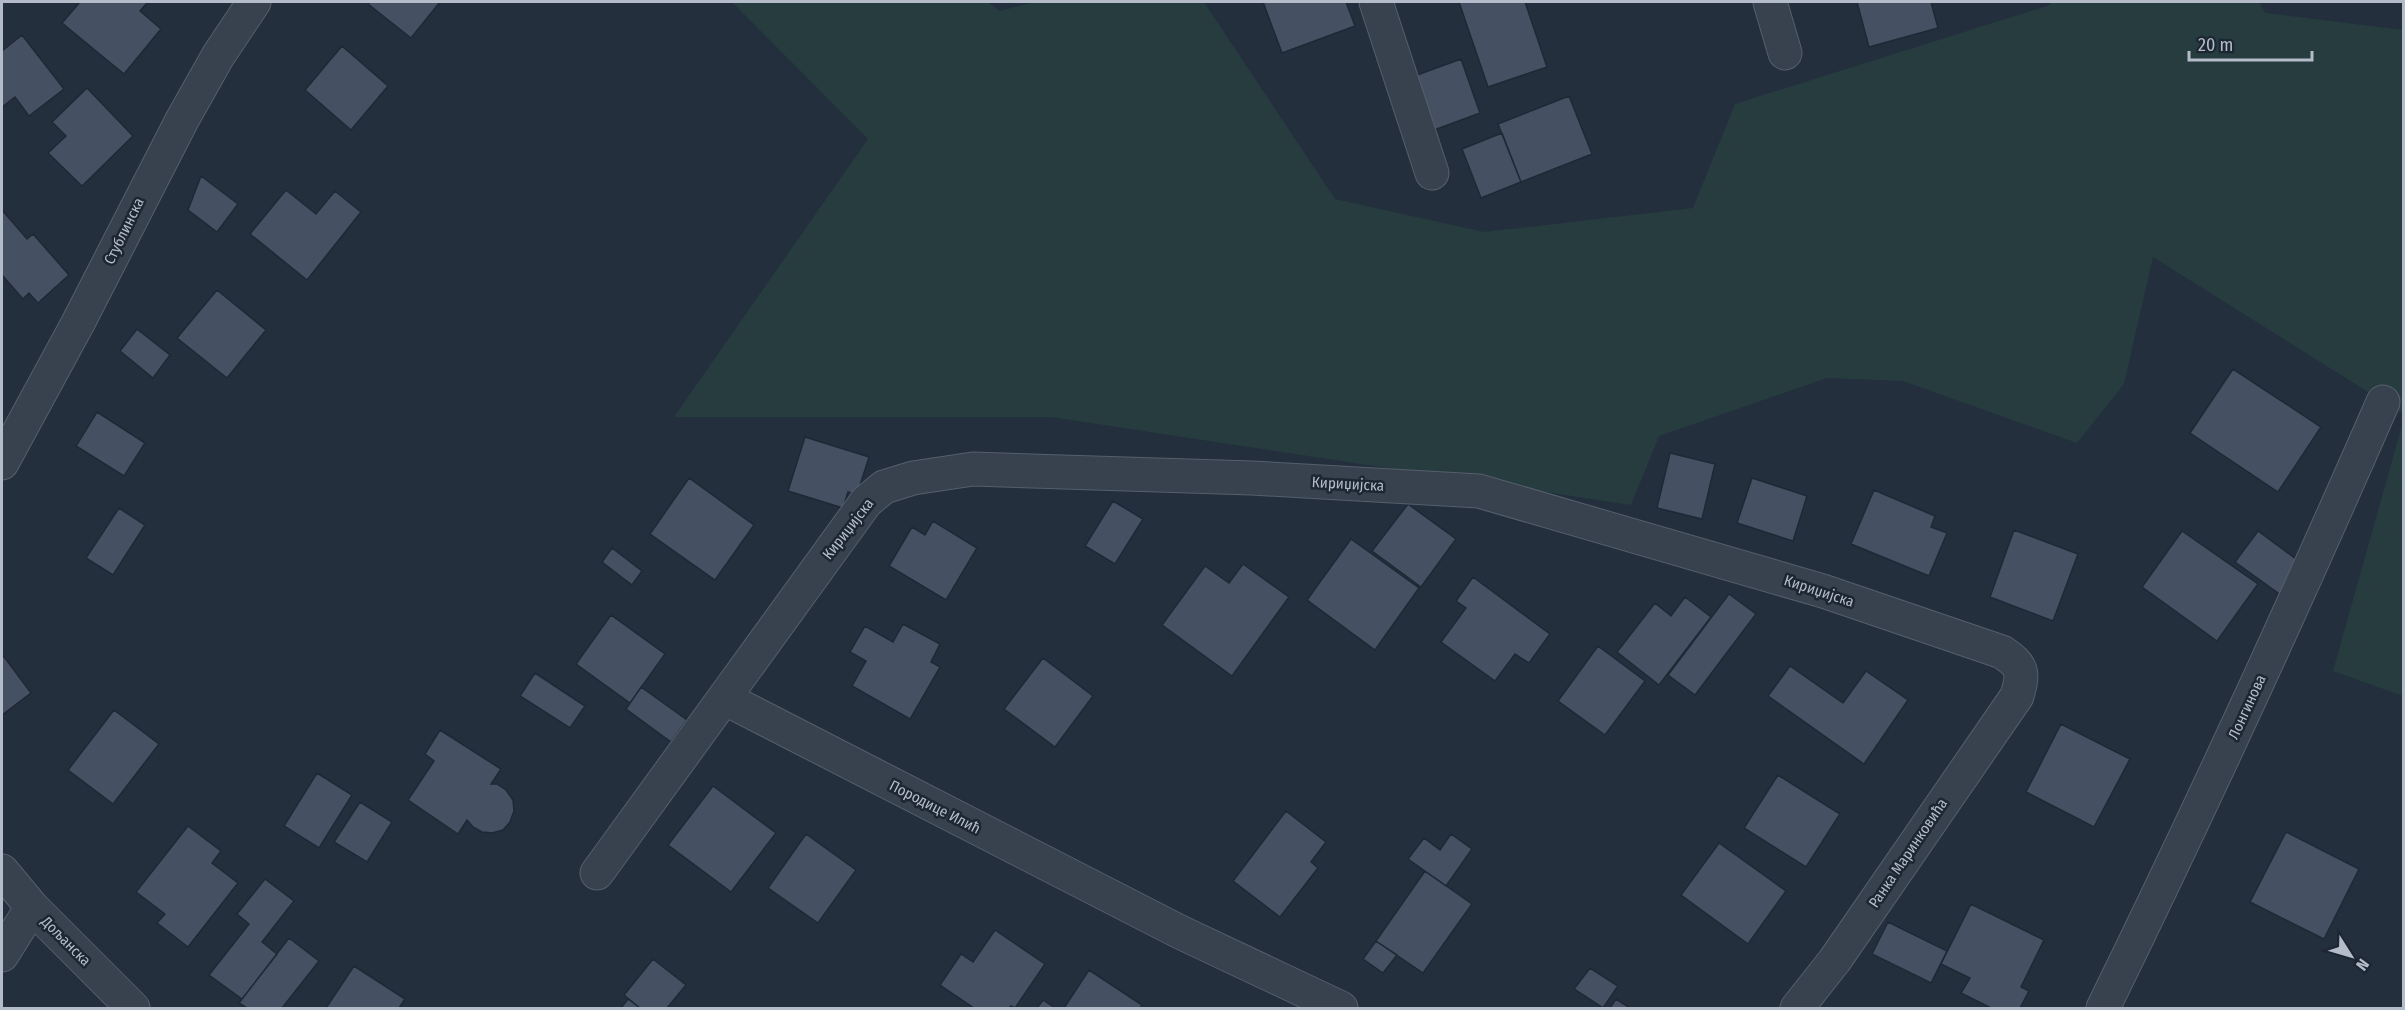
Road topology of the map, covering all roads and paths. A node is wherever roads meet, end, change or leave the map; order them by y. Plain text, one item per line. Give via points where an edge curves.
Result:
1 (254, 2) edge
2 (1376, 2) edge
3 (1770, 2) edge
4 (1785, 53) dead end
5 (1432, 172) dead end
6 (2384, 402) dead end
7 (2, 463) edge
8 (2017, 696) joint
9 (724, 698) junction
10 (2, 871) edge
11 (597, 873) dead end
12 (32, 907) junction
13 (2, 955) edge
14 (133, 1008) edge
15 (1341, 1008) edge
16 (1797, 1008) edge
17 (2103, 1008) edge

1 - 7 street, Стублинска via 182,120
2 - 5 street
3 - 4 street
6 - 17 street, Лонгинова via 2280,636
8 - 9 street, Кириџијска via 2023,677 2017,662 2002,652 1823,591 1479,491 1252,478 973,469 884,487 866,502
8 - 16 street, Ранка Маринковића via 1835,960
9 - 11 street
9 - 15 street, Породице Илић via 1170,926
10 - 12 street, Дољанска
12 - 13 street
12 - 14 street, Дољанска

